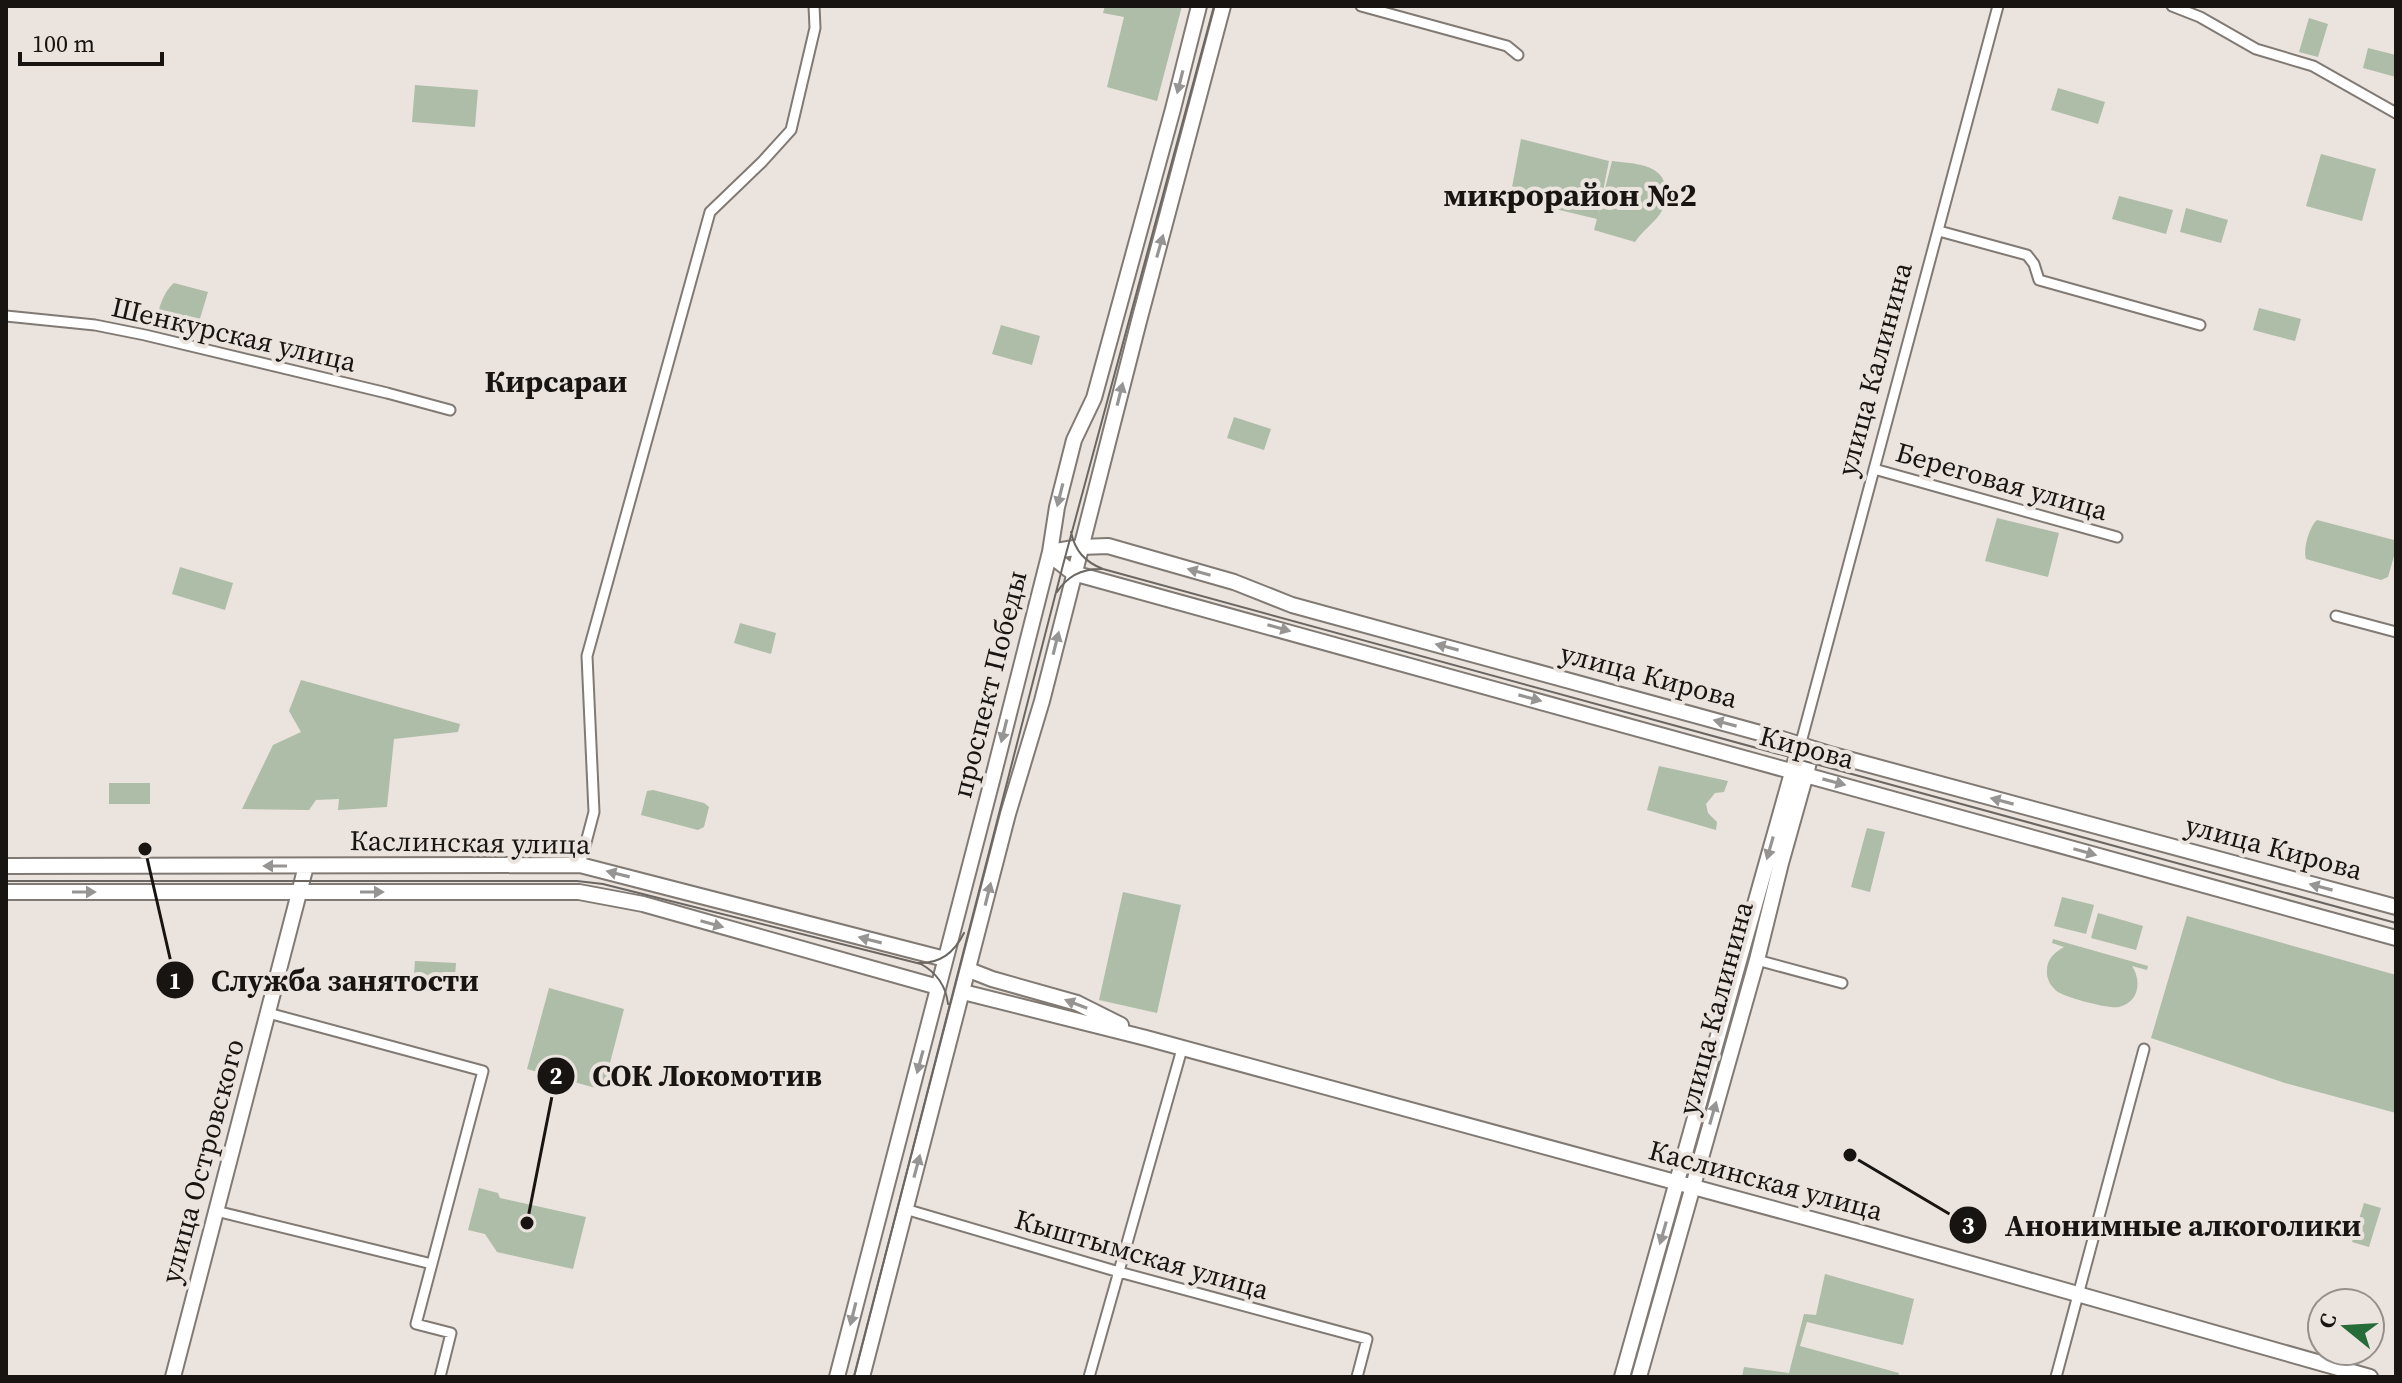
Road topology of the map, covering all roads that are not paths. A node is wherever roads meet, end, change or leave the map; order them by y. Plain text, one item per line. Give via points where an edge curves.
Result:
1 (814, 6) edge
2 (1199, 6) edge
3 (1223, 6) edge
4 (1361, 6) edge
5 (1998, 6) edge
6 (2172, 6) edge
7 (1518, 55) dead end
8 (2396, 113) edge
9 (1939, 231) junction
10 (6, 316) edge
11 (2200, 325) dead end
12 (450, 410) dead end
13 (1874, 469) junction
14 (2117, 537) dead end
15 (1080, 547) junction
16 (1050, 552) junction
17 (1073, 573) junction
18 (2336, 616) dead end
19 (2396, 632) edge
20 (1800, 746) junction
21 (1799, 772) junction
22 (580, 865) junction
23 (6, 866) edge
24 (306, 866) junction
25 (6, 892) edge
26 (300, 892) junction
27 (2396, 907) edge
28 (2396, 938) edge
29 (945, 959) junction
30 (1757, 960) junction
31 (969, 970) junction
32 (1842, 983) dead end
33 (938, 987) junction
34 (963, 992) junction
35 (268, 1013) junction
36 (1146, 1038) junction
37 (1182, 1049) junction
38 (2144, 1049) dead end
39 (1676, 1183) junction
40 (1692, 1187) junction
41 (905, 1209) junction
42 (216, 1211) junction
43 (432, 1264) junction
44 (1119, 1272) junction
45 (2078, 1294) junction
46 (173, 1377) edge
47 (440, 1377) edge
48 (837, 1377) edge
49 (862, 1377) edge
50 (1089, 1377) edge
51 (1357, 1377) edge
52 (1622, 1377) edge
53 (1639, 1377) edge
54 (2056, 1377) edge
55 (2370, 1377) edge

1 - 22 street via 815,28 791,130 710,212 595,625 587,656 594,812
2 -> 16 main road, проспект Победы via 1094,398 1074,440
15 -> 3 main road, проспект Победы
4 - 7 street via 1507,46
5 - 9 street, улица Калинина
6 - 8 street via 2256,49 2313,66
9 - 11 street via 2027,255 2039,280
9 - 13 street, улица Калинина
10 - 12 street, Шенкурская улица via 157,338
13 - 14 street, Береговая улица
13 - 20 street, улица Калинина
15 - 16 main road, улица Кирова
15 - 17 main road, проспект Победы
20 -> 15 main road, улица Кирова via 1292,605 1142,555 1108,546
16 - 17 main road
16 -> 29 main road, проспект Победы
17 -> 21 main road, Кирова
31 -> 17 main road, проспект Победы
18 - 19 street
20 - 21 main road, улица Калинина
27 -> 20 main road, улица Кирова
21 -> 28 main road, Кирова
21 - 30 main road, улица Калинина
21 -> 39 main road, улица Калинина
22 - 24 main road, Каслинская улица
29 -> 22 main road, Каслинская улица
24 -> 23 main road, Каслинская улица
24 - 26 main road, улица Островского
25 -> 26 main road, Каслинская улица
26 -> 33 main road, Каслинская улица via 579,892 643,904
26 - 35 main road, улица Островского
29 - 31 main road, Каслинская улица
29 - 33 main road, проспект Победы
30 - 32 street
40 -> 30 main road, улица Калинина
31 - 34 main road, проспект Победы
36 -> 31 main road, Каслинская улица via 1077,1003
33 - 34 main road, Каслинская улица
33 -> 48 main road, проспект Победы
34 - 36 main road, Каслинская улица
41 -> 34 main road, проспект Победы
35 - 42 main road, улица Островского
35 - 43 street via 483,1071
36 - 37 main road, Каслинская улица
37 - 39 main road, Каслинская улица
37 - 44 street
38 - 45 street
39 - 40 main road, Каслинская улица
39 -> 52 main road, улица Калинина
40 - 45 main road, Каслинская улица
40 - 53 main road, улица Калинина
41 - 44 street, Кыштымская улица
41 - 49 main road, проспект Победы
42 - 43 street
42 - 46 main road, улица Островского
43 - 47 street via 416,1324 451,1333
44 - 50 street
44 - 51 street, Кыштымская улица via 1367,1339
45 - 54 street
45 - 55 main road, Каслинская улица

